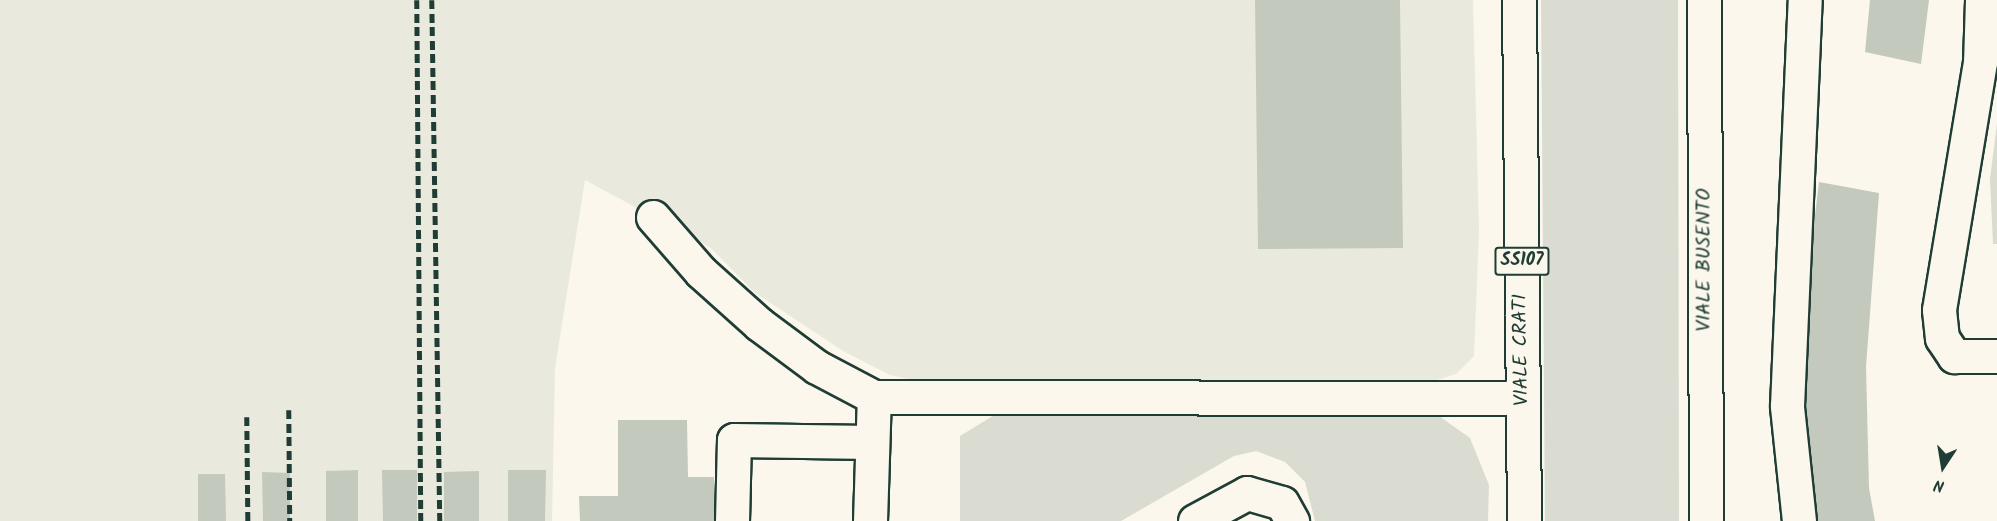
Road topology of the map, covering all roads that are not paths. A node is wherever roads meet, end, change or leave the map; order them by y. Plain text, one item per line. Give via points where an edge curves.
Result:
1 (1520, 0) edge
2 (1704, 0) edge
3 (1806, 0) edge
4 (1982, 0) edge
5 (653, 217) dead end
6 (1997, 356) edge
7 (874, 397) junction
8 (1523, 398) junction
9 (871, 441) junction
10 (732, 521) edge
11 (870, 521) edge
12 (1195, 521) edge
13 (1292, 521) edge
14 (1524, 521) edge
15 (1706, 521) edge
16 (1799, 521) edge

1 - 8 street, VIALE CRATI / SS107
2 - 15 street, VIALE BUSENTO
3 - 16 street via 1787,406
4 - 6 street via 1980,62 1939,310 1942,338 1954,356
5 - 7 street via 701,272 759,324 817,367
7 - 8 street
7 - 9 street
8 - 14 street, VIALE CRATI / SS107
9 - 10 street via 734,440
9 - 11 street
12 - 13 street via 1247,492 1282,503

